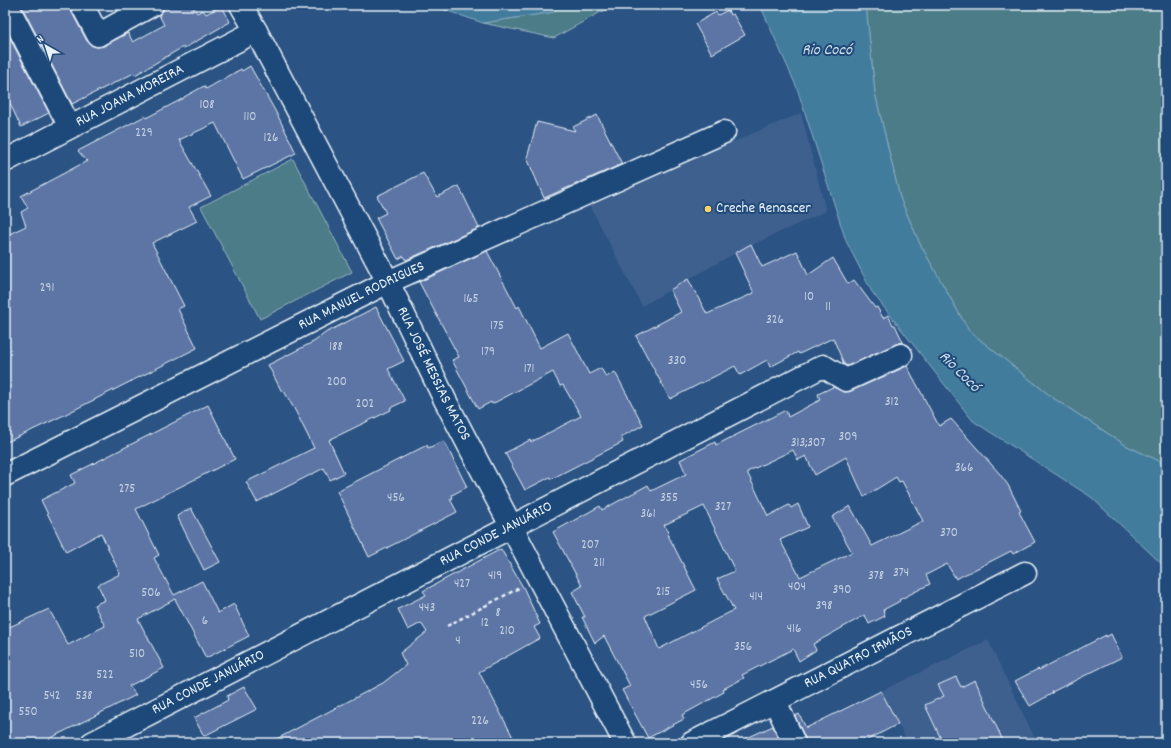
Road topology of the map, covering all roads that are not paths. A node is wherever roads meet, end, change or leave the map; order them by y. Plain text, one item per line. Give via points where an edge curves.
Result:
1 (82, 5) edge
2 (152, 5) edge
3 (241, 5) edge
4 (10, 11) dead end
5 (256, 31) junction
6 (70, 127) junction
7 (724, 132) dead end
8 (5, 161) edge
9 (388, 282) junction
10 (901, 355) dead end
11 (5, 475) edge
12 (512, 527) junction
13 (1025, 573) dead end
14 (775, 701) junction
15 (92, 743) edge
16 (625, 743) edge
17 (692, 743) edge
18 (794, 743) edge

1 - 2 street via 98,35
3 - 5 street, RUA JOSÉ MESSIAS MATOS
4 - 6 street
5 - 6 street, RUA JOANA MOREIRA
5 - 9 street, RUA JOSÉ MESSIAS MATOS
6 - 8 street, RUA JOANA MOREIRA
7 - 9 street, RUA MANUEL RODRIGUES
9 - 11 street, RUA MANUEL RODRIGUES
9 - 12 street, RUA JOSÉ MESSIAS MATOS via 445,400
10 - 12 street, RUA CONDE JANUÁRIO via 846,380 823,366
12 - 15 street, RUA CONDE JANUÁRIO
12 - 16 street, RUA JOSÉ MESSIAS MATOS
13 - 14 street, RUA QUATRO IRMÃOS
14 - 17 street, RUA QUATRO IRMÃOS
14 - 18 street

